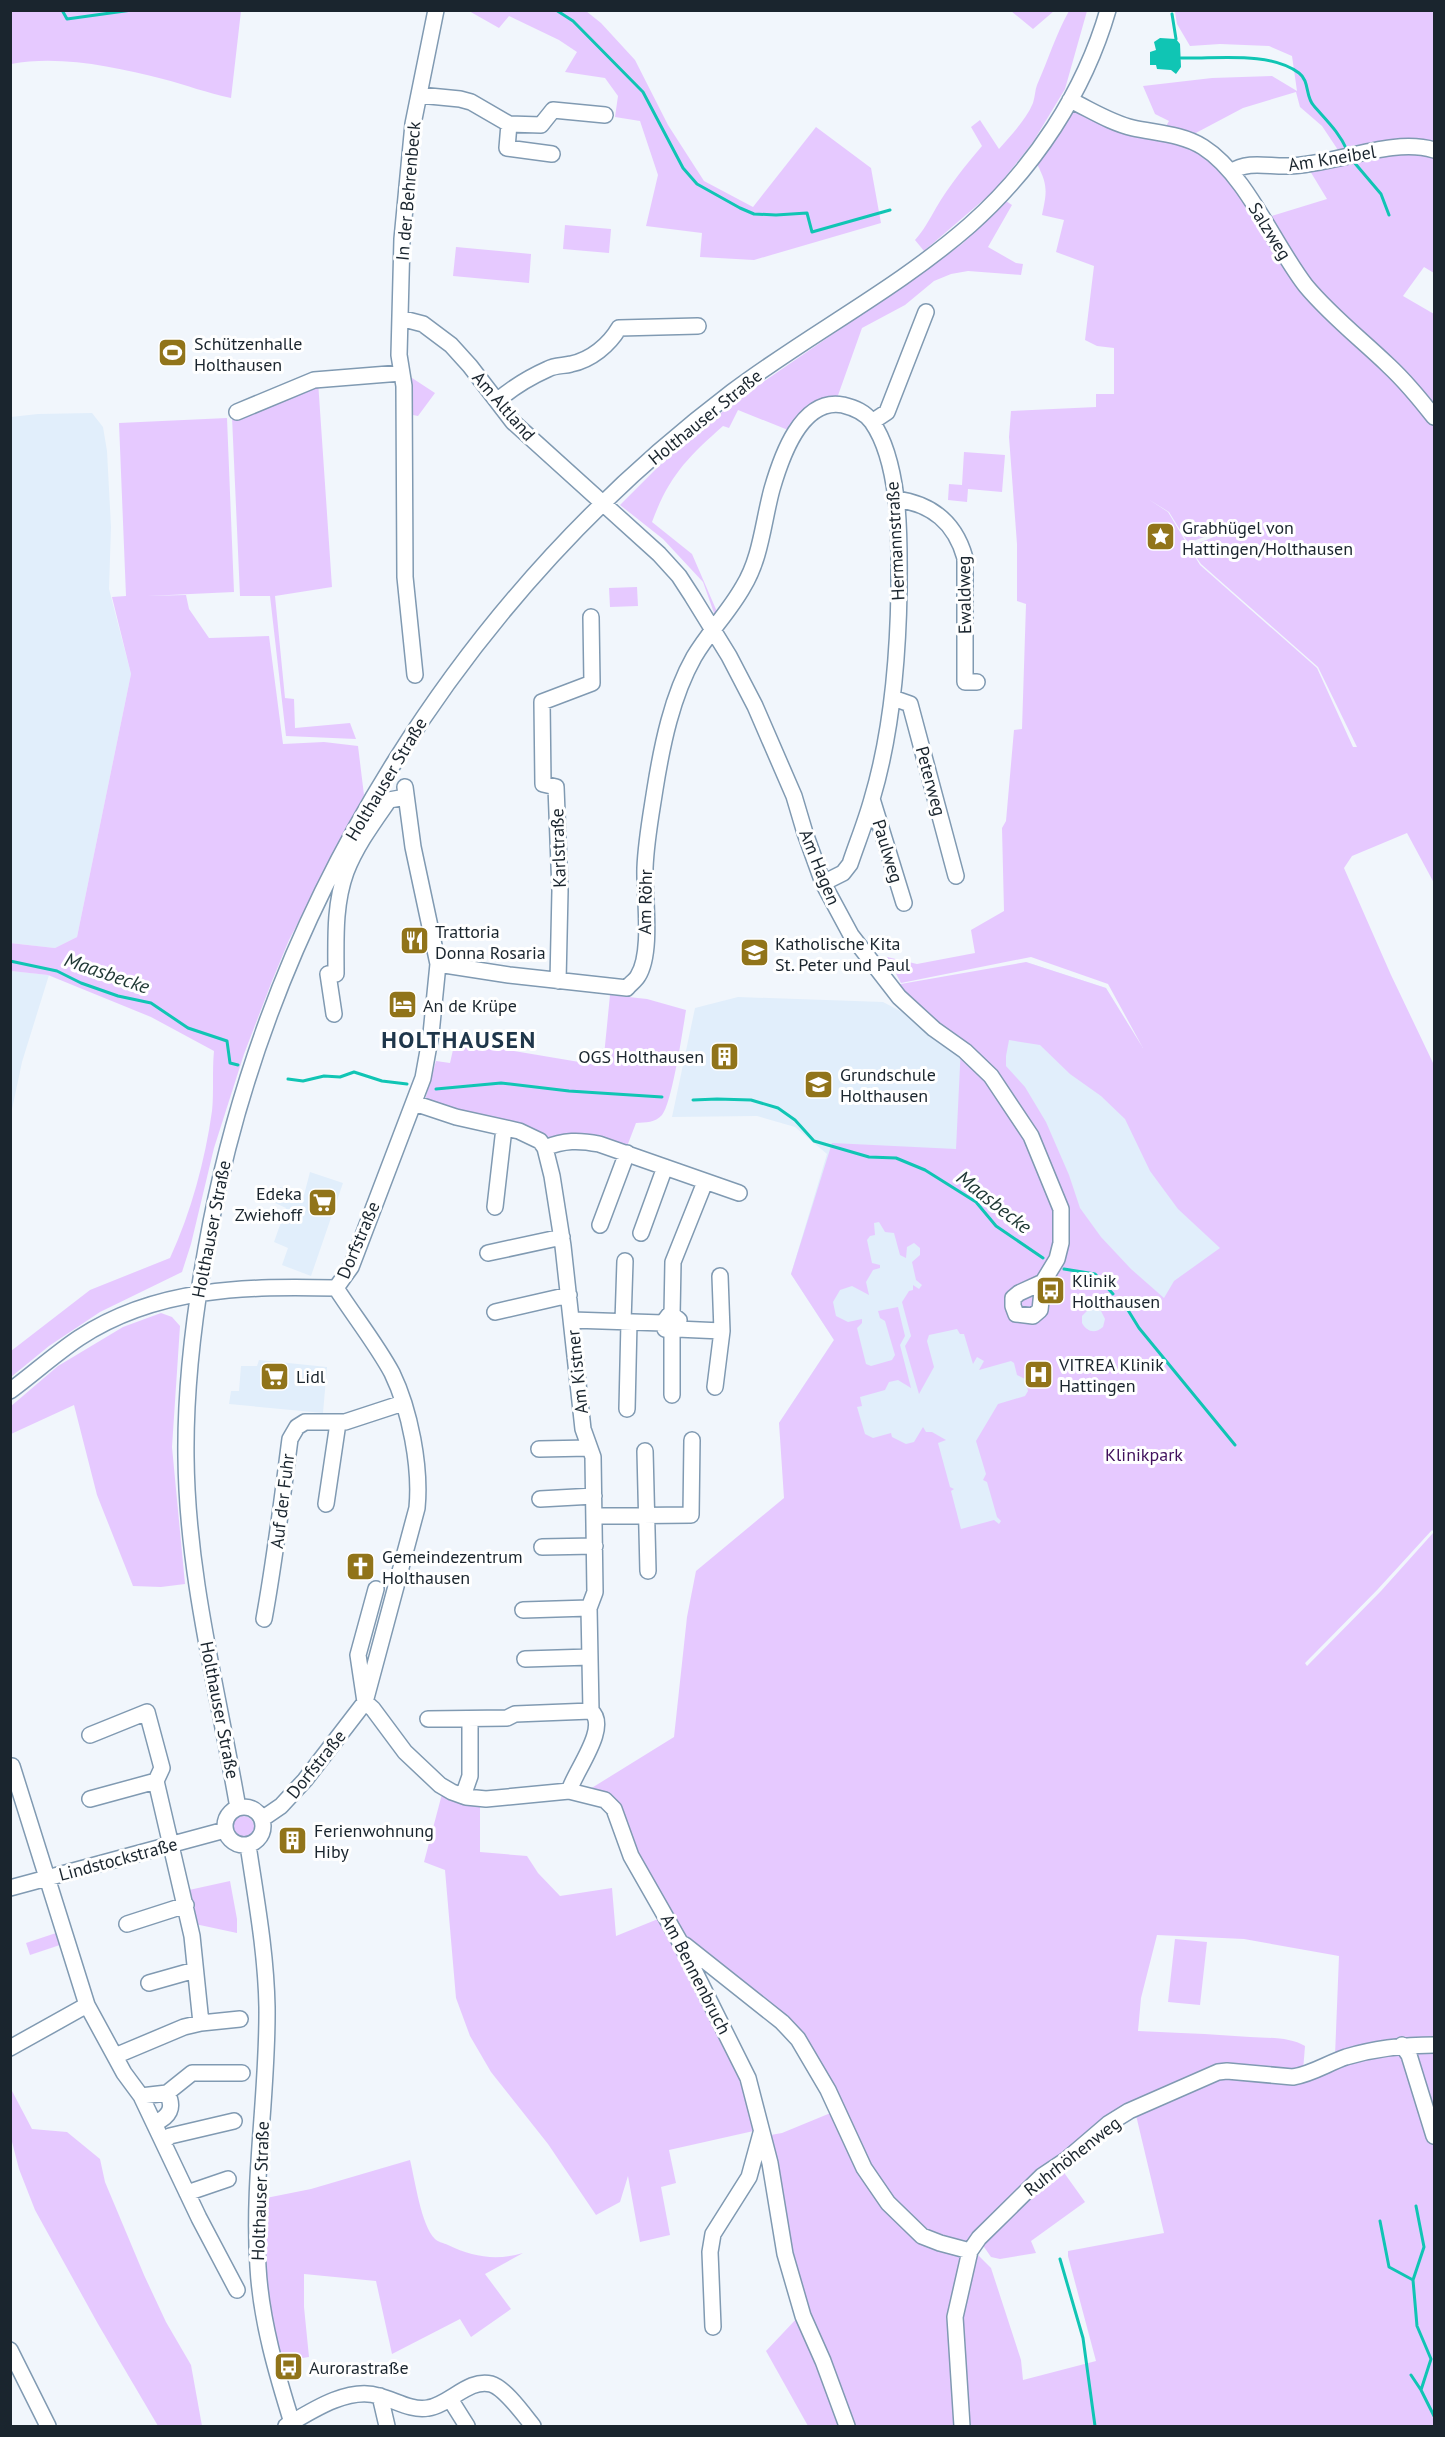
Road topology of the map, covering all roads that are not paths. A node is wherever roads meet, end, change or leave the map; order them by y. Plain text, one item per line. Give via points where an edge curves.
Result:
1 (436, 10) edge
2 (1108, 10) edge
3 (418, 95) junction
4 (1070, 100) junction
5 (605, 116) dead end
6 (509, 124) junction
7 (1434, 150) edge
8 (552, 154) dead end
9 (1231, 172) junction
10 (926, 312) dead end
11 (400, 318) junction
12 (698, 326) dead end
13 (401, 373) junction
14 (497, 401) junction
15 (237, 412) dead end
16 (1434, 417) edge
17 (872, 422) junction
18 (896, 499) junction
19 (604, 502) junction
20 (591, 617) dead end
21 (713, 632) junction
22 (415, 675) dead end
23 (977, 682) dead end
24 (893, 698) junction
25 (872, 799) junction
26 (956, 876) dead end
27 (823, 883) junction
28 (904, 903) dead end
29 (438, 964) junction
30 (558, 981) junction
31 (334, 1014) dead end
32 (414, 1103) junction
33 (504, 1128) junction
34 (545, 1148) junction
35 (627, 1153) junction
36 (665, 1167) junction
37 (705, 1182) junction
38 (739, 1193) dead end
39 (495, 1208) dead end
40 (600, 1225) dead end
41 (641, 1233) dead end
42 (562, 1237) junction
43 (488, 1253) dead end
44 (625, 1261) dead end
45 (720, 1276) dead end
46 (1043, 1282) dead end
47 (336, 1288) junction
48 (197, 1295) junction
49 (569, 1295) junction
50 (495, 1312) dead end
51 (572, 1320) junction
52 (626, 1322) junction
53 (671, 1324) junction
54 (722, 1331) junction
55 (715, 1387) dead end
56 (10, 1391) edge
57 (672, 1395) dead end
58 (403, 1403) junction
59 (627, 1409) dead end
60 (338, 1423) junction
61 (692, 1440) dead end
62 (590, 1448) junction
63 (539, 1449) dead end
64 (645, 1451) dead end
65 (594, 1496) junction
66 (540, 1499) dead end
67 (326, 1504) dead end
68 (646, 1515) junction
69 (594, 1516) junction
70 (595, 1546) junction
71 (542, 1547) dead end
72 (648, 1571) dead end
73 (376, 1589) dead end
74 (589, 1608) junction
75 (524, 1610) dead end
76 (264, 1619) dead end
77 (590, 1658) junction
78 (525, 1659) dead end
79 (365, 1702) junction
80 (591, 1711) junction
81 (428, 1719) dead end
82 (470, 1719) junction
83 (90, 1735) dead end
84 (12, 1771) edge
85 (156, 1781) junction
86 (569, 1791) junction
87 (463, 1796) junction
88 (90, 1799) dead end
89 (238, 1808) junction
90 (262, 1820) junction
91 (225, 1830) junction
92 (172, 1845) junction
93 (248, 1845) junction
94 (45, 1878) junction
95 (10, 1888) edge
96 (186, 1905) junction
97 (127, 1924) dead end
98 (680, 1941) junction
99 (195, 1970) junction
100 (149, 1983) dead end
101 (87, 2005) junction
102 (240, 2019) dead end
103 (201, 2023) junction
104 (1402, 2045) junction
105 (1434, 2045) edge
106 (10, 2048) edge
107 (115, 2056) junction
108 (242, 2073) dead end
109 (167, 2093) junction
110 (141, 2096) junction
111 (234, 2121) dead end
112 (155, 2123) junction
113 (761, 2133) junction
114 (1434, 2136) edge
115 (163, 2142) junction
116 (228, 2179) dead end
117 (187, 2193) junction
118 (970, 2251) junction
119 (237, 2290) dead end
120 (713, 2327) dead end
121 (10, 2350) edge
122 (380, 2396) junction
123 (450, 2398) junction
124 (290, 2425) edge
125 (48, 2427) edge
126 (387, 2427) edge
127 (467, 2427) edge
128 (533, 2427) edge
129 (847, 2427) edge
130 (962, 2427) edge

1 - 3 street, In der Behrenbeck
2 - 4 street, Holthauser Straße
3 - 6 street via 471,102
3 - 11 street, In der Behrenbeck via 402,239
4 - 9 street, Salzweg via 1131,128 1162,132 1204,147
4 - 19 street, Holthauser Straße via 1028,164 968,227 731,393
5 - 6 street via 553,110 542,125
6 - 8 street via 507,148
7 - 9 street, Am Kneibel via 1406,146 1303,165 1244,165
9 - 16 street, Salzweg via 1307,287 1389,366
10 - 17 street via 887,412
11 - 13 street, In der Behrenbeck
11 - 14 street, Am Altland via 423,324 451,345
12 - 14 street via 619,328 612,341 597,352 574,364 551,367 510,389
13 - 15 street via 314,380
13 - 22 street, In der Behrenbeck via 405,578
14 - 19 street, Am Altland via 513,422
17 - 18 street, Hermannstraße via 883,447
17 - 21 street via 857,408 836,404 807,417 797,430 775,479 756,559 744,587
18 - 23 street, Ewaldweg via 918,502 929,509 954,530 961,544 965,558 965,682
18 - 24 street, Hermannstraße via 899,565
19 - 21 street, Am Hagen via 679,576
19 - 48 street, Holthauser Straße via 472,650 398,756 332,872 289,964 253,1057 222,1166
20 - 30 street, Karlstraße via 592,683 542,702 543,784 556,787
21 - 27 street, Am Hagen via 760,716 794,796
21 - 30 street, Am Röhr via 693,659 678,695 658,767 645,870 644,958 639,976 627,988
24 - 25 street, Hermannstraße
24 - 26 street, Peterweg via 910,704
25 - 27 street, Hermannstraße via 850,864 843,873
25 - 28 street, Paulweg
27 - 46 street, Am Hagen via 851,935 899,997 991,1076 1031,1136 1061,1209 1061,1243
29 - 30 street, Am Röhr
29 - 31 street, Dorfstraße via 413,847 406,792 389,800 346,872 336,922 336,974 328,975
29 - 32 street, Dorfstraße via 431,1034
32 - 33 street
32 - 47 street, Dorfstraße via 351,1267
33 - 34 street via 530,1136
33 - 39 street
34 - 35 street via 562,1141 580,1140
34 - 42 street, Am Kistner
35 - 36 street
35 - 40 street
36 - 37 street
36 - 41 street
37 - 38 street
37 - 53 street via 673,1262
42 - 43 street
42 - 49 street, Am Kistner
44 - 52 street
45 - 54 street
47 - 48 street via 240,1287
47 - 58 street, Dorfstraße via 391,1372
48 - 56 street via 165,1300 98,1327
48 - 89 street, Holthauser Straße via 186,1424 188,1517 194,1574
49 - 50 street
49 - 51 street, Am Kistner
51 - 52 street
51 - 62 street, Am Kistner via 583,1429
52 - 53 street
52 - 59 street
53 - 54 street
53 - 57 street
54 - 55 street
58 - 60 street, Auf der Fuhr
58 - 79 street, Dorfstraße via 418,1465 417,1508
60 - 67 street
60 - 76 street, Auf der Fuhr via 304,1422 290,1439
61 - 68 street via 691,1515
62 - 63 street
62 - 65 street, Am Kistner
64 - 68 street
65 - 66 street
65 - 69 street, Am Kistner
68 - 69 street
68 - 72 street
69 - 70 street, Am Kistner
70 - 71 street
70 - 74 street, Am Kistner via 595,1592
73 - 79 street via 358,1655
74 - 75 street
74 - 77 street, Am Kistner
77 - 78 street
77 - 80 street, Am Kistner
79 - 87 street, Am Bennenbruch via 414,1761 440,1785
79 - 90 street, Dorfstraße via 305,1780
80 - 82 street
80 - 86 street, Am Kistner via 598,1719 597,1729
81 - 82 street
82 - 87 street via 470,1776
83 - 85 street via 147,1712 162,1768
84 - 94 street
85 - 88 street
85 - 92 street
86 - 87 street, Am Bennenbruch via 486,1799
86 - 98 street, Am Bennenbruch via 605,1800 614,1809 632,1856
89 - 90 street via 252,1809
89 - 91 street via 229,1814
90 - 93 street via 260,1835
91 - 92 street, Lindstockstraße
91 - 93 street via 234,1842
92 - 94 street, Lindstockstraße
92 - 96 street
93 - 124 street, Holthauser Straße via 263,1935 267,2008 257,2198 260,2297
94 - 95 street, Lindstockstraße
94 - 101 street
96 - 97 street
96 - 99 street
98 - 113 street, Am Bennenbruch via 748,2078
98 - 118 street via 798,2039 828,2090 864,2168 888,2204 922,2236
99 - 100 street
99 - 103 street
101 - 106 street
101 - 107 street
102 - 103 street
103 - 107 street
104 - 105 street, Ruhrhöhenweg
104 - 114 street via 1410,2055
104 - 118 street, Ruhrhöhenweg via 1346,2057 1293,2077 1218,2072 1129,2111 1042,2176 1001,2214
107 - 110 street
108 - 109 street via 192,2073
109 - 110 street
109 - 112 street via 170,2113
110 - 112 street
111 - 115 street via 170,2136
112 - 115 street
113 - 120 street via 749,2177 713,2234
113 - 129 street, Am Bennenbruch via 785,2254 803,2316
115 - 117 street
116 - 117 street
117 - 119 street
118 - 130 street, Ruhrhöhenweg via 955,2316
121 - 125 street
122 - 123 street via 418,2408 433,2407
122 - 124 street via 350,2395
122 - 126 street
123 - 127 street
123 - 128 street via 473,2386 491,2384

